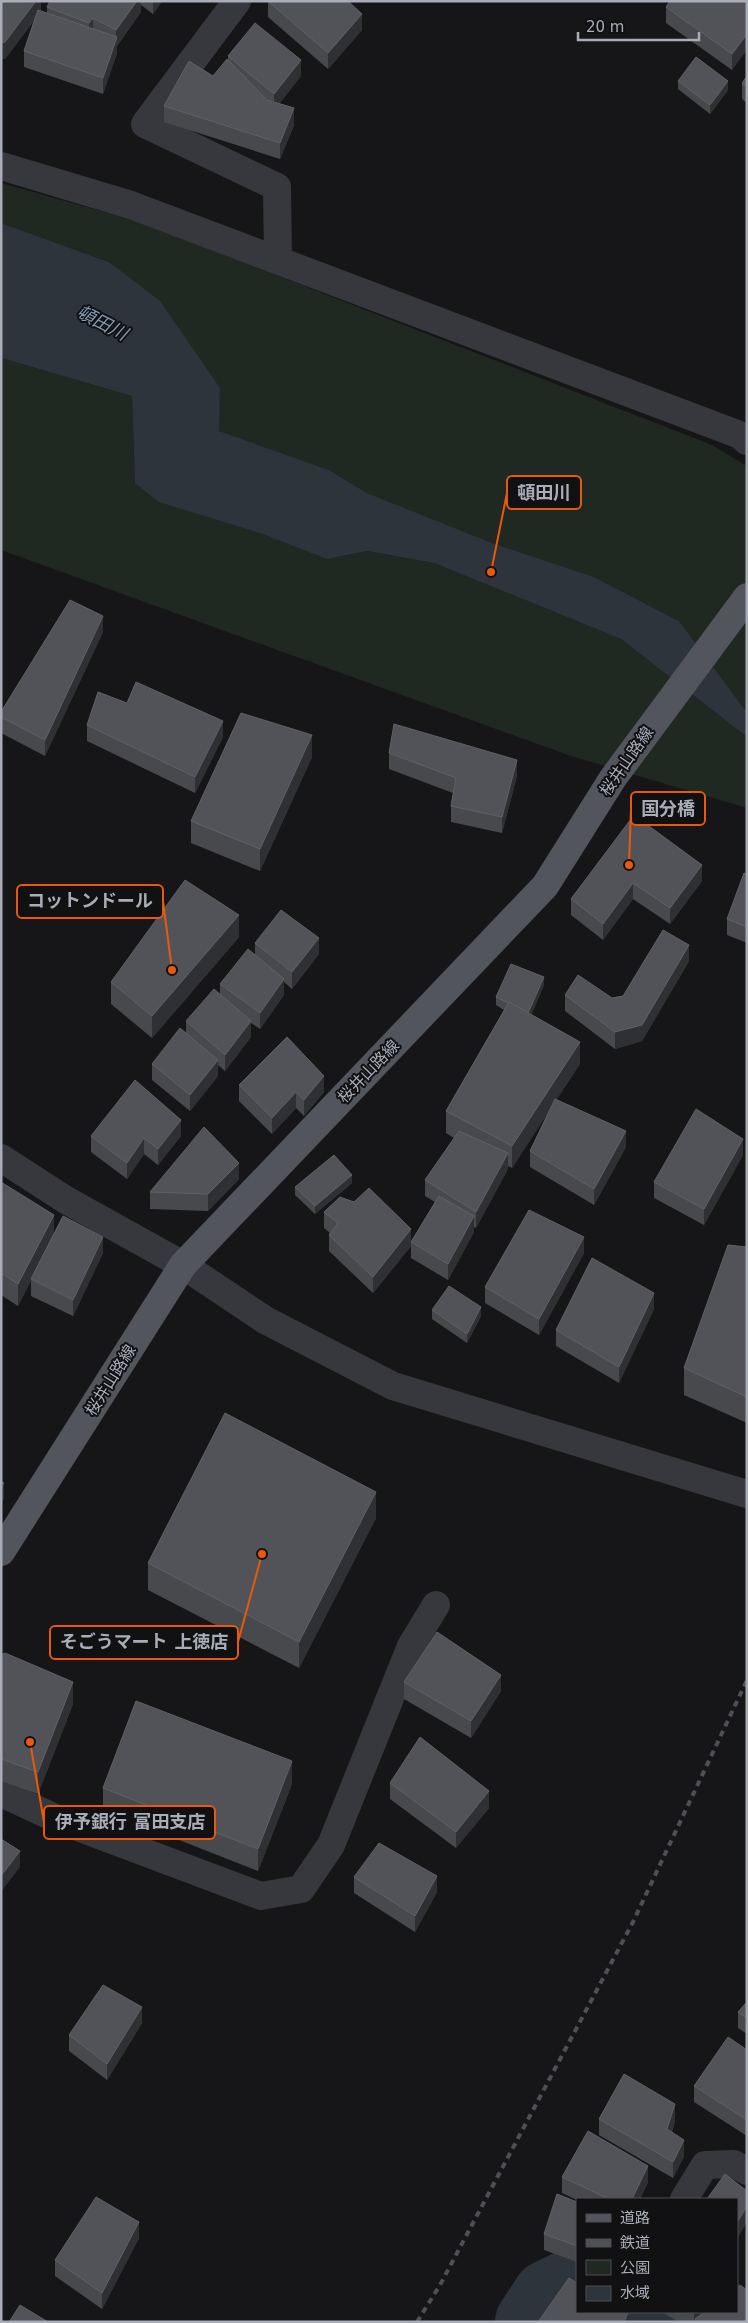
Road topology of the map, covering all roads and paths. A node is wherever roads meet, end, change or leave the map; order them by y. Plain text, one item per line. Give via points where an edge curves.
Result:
1 (237, 1) edge
2 (1, 166) edge
3 (278, 260) junction
4 (747, 441) edge
5 (747, 597) edge
6 (1, 1158) edge
7 (183, 1265) junction
8 (747, 1494) edge
9 (1, 1552) edge
10 (436, 1606) dead end
11 (1, 1793) edge
12 (747, 2171) edge
13 (685, 2198) edge

1 - 3 street via 145,124 277,187
2 - 3 street via 131,205
3 - 4 street via 740,435
5 - 7 main road, 桜井山路線 via 613,778 545,886
6 - 7 street via 66,1200
7 - 8 street via 265,1320 393,1386
7 - 9 main road, 桜井山路線
10 - 11 street via 411,1646 331,1845 301,1889 261,1896 64,1822
12 - 13 street via 734,2164 705,2165

